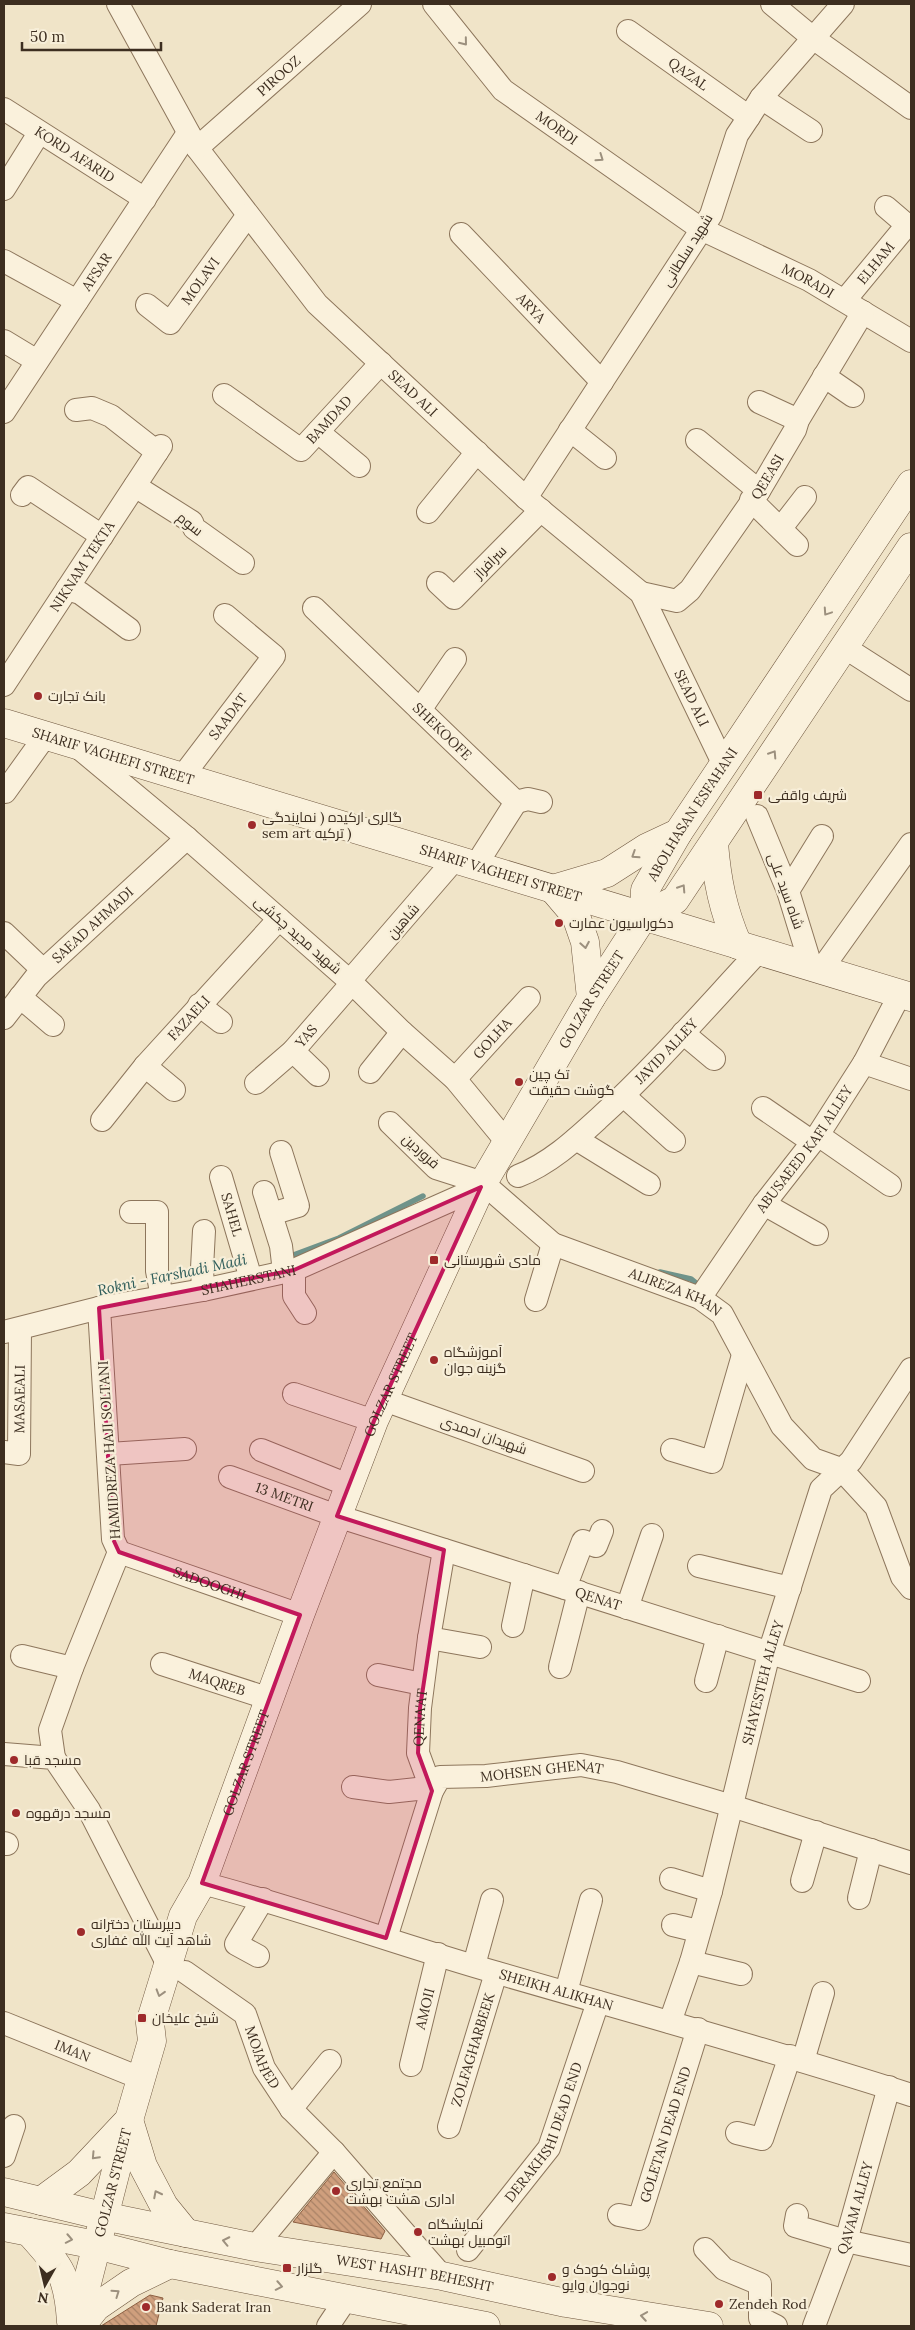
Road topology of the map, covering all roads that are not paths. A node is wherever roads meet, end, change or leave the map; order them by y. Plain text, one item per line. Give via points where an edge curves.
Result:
1 (118, 4) edge
2 (360, 4) edge
3 (434, 4) edge
4 (772, 4) edge
5 (843, 4) edge
6 (628, 31) dead end
7 (813, 38) junction
8 (762, 98) junction
9 (911, 108) edge
10 (4, 110) edge
11 (749, 117) junction
12 (811, 131) dead end
13 (40, 133) junction
14 (193, 141) junction
15 (4, 190) edge
16 (145, 199) junction
17 (886, 206) dead end
18 (248, 214) junction
19 (702, 229) junction
20 (461, 234) dead end
21 (4, 261) edge
22 (77, 301) junction
23 (146, 305) dead end
24 (854, 306) junction
25 (4, 341) edge
26 (911, 341) edge
27 (37, 361) junction
28 (381, 363) junction
29 (824, 376) junction
30 (602, 382) junction
31 (224, 395) dead end
32 (852, 396) dead end
33 (759, 402) dead end
34 (76, 410) dead end
35 (4, 412) edge
36 (798, 420) junction
37 (570, 430) junction
38 (318, 432) junction
39 (697, 440) dead end
40 (477, 452) junction
41 (605, 458) dead end
42 (359, 466) dead end
43 (911, 484) edge
44 (135, 486) junction
45 (22, 495) dead end
46 (755, 496) junction
47 (804, 497) dead end
48 (534, 504) junction
49 (428, 512) dead end
50 (781, 528) junction
51 (879, 533) junction
52 (102, 536) junction
53 (797, 545) dead end
54 (907, 553) edge
55 (243, 563) dead end
56 (438, 583) dead end
57 (844, 587) junction
58 (67, 589) junction
59 (641, 593) junction
60 (874, 602) junction
61 (314, 608) dead end
62 (225, 615) dead end
63 (128, 629) dead end
64 (844, 647) junction
65 (455, 659) dead end
66 (6, 677) edge
67 (911, 690) edge
68 (420, 710) junction
69 (4, 722) edge
70 (46, 736) junction
71 (74, 744) junction
72 (723, 764) junction
73 (182, 777) junction
74 (5, 792) edge
75 (516, 802) junction
76 (541, 802) dead end
77 (757, 816) dead end
78 (678, 833) junction
79 (822, 836) dead end
80 (188, 838) junction
81 (714, 843) junction
82 (911, 844) edge
83 (465, 862) junction
84 (553, 889) junction
85 (788, 891) junction
86 (644, 916) junction
87 (279, 918) junction
88 (4, 934) edge
89 (748, 948) junction
90 (816, 968) junction
91 (43, 970) junction
92 (352, 983) junction
93 (906, 995) edge
94 (20, 996) junction
95 (529, 998) dead end
96 (591, 998) junction
97 (199, 1005) junction
98 (4, 1018) edge
99 (221, 1022) dead end
100 (53, 1025) dead end
101 (402, 1032) junction
102 (684, 1033) junction
103 (293, 1051) junction
104 (714, 1059) dead end
105 (864, 1063) junction
106 (145, 1066) junction
107 (370, 1072) dead end
108 (318, 1075) dead end
109 (455, 1078) junction
110 (911, 1079) edge
111 (256, 1083) dead end
112 (174, 1090) dead end
113 (624, 1096) junction
114 (764, 1108) dead end
115 (102, 1120) dead end
116 (390, 1123) dead end
117 (814, 1138) junction
118 (576, 1139) junction
119 (506, 1141) junction
120 (674, 1141) dead end
121 (281, 1152) dead end
122 (518, 1176) dead end
123 (221, 1177) dead end
124 (649, 1184) dead end
125 (482, 1185) junction
126 (890, 1185) dead end
127 (264, 1192) dead end
128 (764, 1204) junction
129 (131, 1212) dead end
130 (271, 1214) junction
131 (204, 1230) dead end
132 (817, 1234) dead end
133 (553, 1244) junction
134 (289, 1271) junction
135 (202, 1279) junction
136 (251, 1279) junction
137 (162, 1297) junction
138 (700, 1298) junction
139 (536, 1300) dead end
140 (99, 1308) junction
141 (305, 1313) dead end
142 (9, 1329) edge
143 (742, 1355) junction
144 (911, 1370) edge
145 (294, 1394) dead end
146 (379, 1411) junction
147 (185, 1449) dead end
148 (261, 1450) dead end
149 (672, 1450) dead end
150 (4, 1452) edge
151 (109, 1454) junction
152 (841, 1469) junction
153 (583, 1472) dead end
154 (230, 1477) dead end
155 (348, 1485) junction
156 (337, 1516) junction
157 (585, 1534) dead end
158 (652, 1535) dead end
159 (444, 1550) junction
160 (119, 1552) junction
161 (699, 1566) dead end
162 (524, 1575) junction
163 (790, 1588) junction
164 (911, 1588) edge
165 (572, 1590) junction
166 (627, 1608) junction
167 (300, 1615) junction
168 (512, 1626) dead end
169 (718, 1636) junction
170 (429, 1638) junction
171 (480, 1647) dead end
172 (769, 1653) junction
173 (22, 1656) dead end
174 (162, 1664) dead end
175 (560, 1667) dead end
176 (72, 1668) junction
177 (378, 1675) dead end
178 (706, 1681) dead end
179 (859, 1681) dead end
180 (422, 1684) junction
181 (270, 1699) junction
182 (4, 1754) edge
183 (54, 1758) junction
184 (353, 1786) dead end
185 (432, 1791) junction
186 (732, 1806) junction
187 (816, 1832) junction
188 (871, 1850) junction
189 (911, 1863) edge
190 (672, 1879) dead end
191 (802, 1881) dead end
192 (202, 1883) junction
193 (711, 1890) junction
194 (859, 1898) dead end
195 (263, 1899) junction
196 (492, 1900) dead end
197 (591, 1900) dead end
198 (673, 1925) dead end
199 (698, 1931) junction
200 (386, 1938) junction
201 (438, 1954) junction
202 (258, 1956) dead end
203 (691, 1962) junction
204 (474, 1965) junction
205 (177, 1969) junction
206 (496, 1973) junction
207 (741, 1974) dead end
208 (566, 1992) junction
209 (823, 1993) dead end
210 (598, 2002) junction
211 (670, 2022) junction
212 (4, 2023) edge
213 (698, 2030) junction
214 (796, 2058) junction
215 (330, 2061) dead end
216 (411, 2065) dead end
217 (140, 2078) junction
218 (889, 2087) junction
219 (911, 2095) edge
220 (291, 2109) junction
221 (128, 2120) junction
222 (14, 2126) dead end
223 (449, 2127) dead end
224 (737, 2133) dead end
225 (334, 2152) junction
226 (4, 2156) edge
227 (4, 2192) edge
228 (41, 2201) junction
229 (796, 2214) dead end
230 (619, 2215) dead end
231 (103, 2216) junction
232 (17, 2229) edge
233 (186, 2233) junction
234 (846, 2241) junction
235 (96, 2245) junction
236 (255, 2247) junction
237 (705, 2249) dead end
238 (468, 2250) dead end
239 (911, 2255) edge
240 (170, 2264) junction
241 (442, 2276) junction
242 (346, 2299) junction
243 (72, 2326) edge
244 (76, 2326) edge
245 (81, 2326) edge
246 (328, 2326) edge
247 (486, 2326) edge
248 (709, 2326) edge
249 (776, 2326) edge
250 (814, 2326) edge

1 - 14 street, SEAD ALI
2 - 14 street, PIROOZ
3 -> 19 street, MORDI via 503,90
4 - 7 street
5 - 7 street, شهید سلطانی
6 - 11 street, QAZAL
7 - 8 street, شهید سلطانی
7 - 9 street
8 - 11 street, شهید سلطانی
8 - 12 street
10 - 13 street, KORD AFARID
11 - 19 street, شهید سلطانی via 737,135 711,215
13 - 15 street
13 - 16 street, KORD AFARID
14 - 16 street, AFSAR
14 - 18 street, SEAD ALI
16 - 22 street, AFSAR
17 - 24 street, ELHAM via 907,225
18 - 23 street, MOLAVI via 170,323
18 - 28 street, SEAD ALI via 317,304
19 - 24 street, MORADI via 809,280
19 - 30 street, شهید سلطانی
20 - 30 street, ARYA
21 - 22 street
22 - 27 street, AFSAR
24 - 26 street, MORADI
24 - 29 street, QEEASI
25 - 27 street
27 - 35 street, AFSAR
28 - 38 street, BAMDAD
28 - 40 street, SEAD ALI
29 - 32 street
29 - 36 street, QEEASI
30 - 37 street, شهید سلطانی
31 - 38 street, BAMDAD via 301,450
33 - 36 street
34 - 44 street, NIKNAM YEKTA via 114,411 159,449
36 - 46 street, QEEASI via 796,430
37 - 41 street
37 - 48 street, شهید سلطانی
38 - 42 street
39 - 46 street
40 - 48 street, SEAD ALI
40 - 49 street
43 - 51 main road, ABOLHASAN ESFAHANI
44 - 52 street, NIKNAM YEKTA
44 - 55 street, سوم via 192,522 194,528
45 - 52 street via 28,487
46 - 50 street
46 - 59 street, QEEASI via 690,590 677,601
47 - 50 street
48 - 56 street, سرافراز via 454,598
48 - 59 street, SEAD ALI
50 - 53 street
51 - 54 main road via 883,553 895,560
51 - 57 main road, ABOLHASAN ESFAHANI
52 - 58 street, NIKNAM YEKTA
54 - 60 main road
57 - 60 main road via 858,581 865,583 871,588
57 -> 72 main road, ABOLHASAN ESFAHANI
58 - 63 street via 80,593
58 - 66 street, NIKNAM YEKTA
59 - 72 street, SEAD ALI
60 - 64 main road
61 - 68 street, SHEKOOFE
62 - 73 street, SAADAT via 274,656
64 - 67 street
81 -> 64 main road
65 - 68 street
68 - 75 street, SHEKOOFE
69 - 70 main road, SHARIF VAGHEFI STREET
70 - 71 main road, SHARIF VAGHEFI STREET
70 - 74 street
71 - 73 main road, SHARIF VAGHEFI STREET
71 - 80 street, شهید مجید چکشی
72 - 78 main road, ABOLHASAN ESFAHANI
73 - 83 main road, SHARIF VAGHEFI STREET
75 - 76 street via 528,799
75 - 83 street
77 - 85 street, شاه سید علی
78 -> 84 main road via 646,848 607,873
78 - 86 main road, ABOLHASAN ESFAHANI via 645,890
79 - 85 street
80 - 87 street, شهید مجید چکشی
80 - 91 street, SAEAD AHMADI
86 -> 81 main road via 675,900
81 - 89 main road via 717,880 725,916
82 - 90 street
83 - 84 main road, SHARIF VAGHEFI STREET
83 - 92 street, شاهین via 354,976
84 - 86 main road, SHARIF VAGHEFI STREET
84 -> 96 main road via 576,916 585,942
85 - 90 street, شاه سید علی
86 - 89 main road, SHARIF VAGHEFI STREET
86 - 96 main road, GOLZAR STREET
87 - 92 street, شهید مجید چکشی
87 - 97 street, FAZAELI
88 - 91 street
89 - 90 main road, SHARIF VAGHEFI STREET
89 - 102 street, JAVID ALLEY
90 - 93 main road, SHARIF VAGHEFI STREET
91 - 94 street, SAEAD AHMADI
92 - 101 street, شهید مجید چکشی
92 - 103 street, YAS
93 - 105 street, ABUSAEED KAFI ALLEY
94 - 98 street, SAEAD AHMADI
94 - 100 street
95 - 109 street, GOLHA
96 - 119 main road, GOLZAR STREET
97 - 99 street
97 - 106 street, FAZAELI via 184,1038
101 - 107 street
101 - 109 street, شهید مجید چکشی
102 - 104 street
102 - 113 street, JAVID ALLEY
103 - 108 street
103 - 111 street, YAS
105 - 110 street
105 - 117 street, ABUSAEED KAFI ALLEY
106 - 112 street
106 - 115 street, FAZAELI
109 - 119 street, شهید مجید چکشی
113 - 118 street, JAVID ALLEY
113 - 120 street
114 - 117 street
116 - 125 street, فروردین via 436,1168
117 - 126 street
117 - 128 street, ABUSAEED KAFI ALLEY
118 - 122 street, JAVID ALLEY via 537,1169
118 - 124 street
119 - 125 main road, GOLZAR STREET
121 - 130 street via 298,1206
123 - 136 street, SAHEL
125 - 133 street, ALIREZA KHAN
125 - 134 street, SHAHERSTANI
125 - 146 main road, GOLZAR STREET
127 - 130 street
128 - 132 street
128 - 138 street, ABUSAEED KAFI ALLEY
129 - 137 street via 166,1213 157,1271
130 - 134 street
131 - 135 street
133 - 138 street, ALIREZA KHAN
133 - 139 street
134 - 136 street, SHAHERSTANI
134 - 141 street via 294,1296
135 - 136 street, SHAHERSTANI
135 - 137 street, SHAHERSTANI
137 - 140 street, SHAHERSTANI
138 - 143 street, ALIREZA KHAN via 722,1314
140 - 142 street, SHAHERSTANI
140 - 151 street, HAMIDREZA HAJI SOLTANI
142 - 150 street, MASAEALI via 19,1454
143 - 149 street via 712,1462
143 - 152 street, ALIREZA KHAN via 782,1426 813,1459
144 - 152 street, SHAYESTEH ALLEY via 852,1461
145 - 146 street, شهیدان احمدی
146 - 153 street, شهیدان احمدی
146 - 155 main road, GOLZAR STREET
147 - 151 street
148 - 155 street
151 - 160 street, HAMIDREZA HAJI SOLTANI via 113,1539
152 - 163 street, SHAYESTEH ALLEY via 822,1489
152 - 164 street via 876,1507 902,1578
154 - 156 street, 13 METRI
155 - 156 main road, GOLZAR STREET
156 - 159 street, QENAT
156 - 167 main road, GOLZAR STREET
157 - 165 street
158 - 166 street
159 - 162 street, QENAT
159 - 170 street, QENA'AT
160 - 167 street, SADOOGHI
160 - 176 street, HAMIDREZA HAJI SOLTANI
161 - 163 street
162 - 165 street, QENAT
162 - 168 street
163 - 172 street, SHAYESTEH ALLEY
165 - 166 street, QENAT
165 - 175 street
166 - 169 street, QENAT
167 - 181 main road, GOLZAR STREET
169 - 172 street, QENAT
169 - 178 street
170 - 171 street
170 - 180 street, QENA'AT
172 - 179 street, QENAT
172 - 186 street, SHAYESTEH ALLEY
173 - 176 street
174 - 181 street, MAQREB
176 - 183 street, HAMIDREZA HAJI SOLTANI via 50,1730
177 - 180 street
180 - 185 street, QENA'AT via 418,1753
181 - 192 main road, GOLZAR STREET
182 - 183 street
183 - 205 street via 88,1810
184 - 185 street via 389,1792
185 - 186 street, MOHSEN GHENAT via 440,1777 486,1776 581,1765 617,1772
185 - 200 street
186 - 187 street
186 - 193 street, SHAYESTEH ALLEY
187 - 188 street
187 - 191 street
188 - 189 street
188 - 194 street
190 - 193 street
192 - 195 street, SHEIKH ALIKHAN
192 - 205 main road, GOLZAR STREET via 183,1916
193 - 199 street, SHAYESTEH ALLEY
195 - 200 street, SHEIKH ALIKHAN
195 - 202 street via 236,1944
196 - 204 street
197 - 208 street
198 - 199 street
199 - 203 street, SHAYESTEH ALLEY
200 - 201 street, SHEIKH ALIKHAN
201 - 204 street, SHEIKH ALIKHAN
201 - 216 street, AMOII
203 - 207 street
203 - 211 street, SHAYESTEH ALLEY
204 - 206 street, SHEIKH ALIKHAN
205 - 217 main road, GOLZAR STREET via 150,2023 152,2041
205 - 220 street, MOJAHED via 245,2014 264,2068
206 - 208 street, SHEIKH ALIKHAN
206 - 223 street, ZOLFAGHARBEEK
208 - 210 street, SHEIKH ALIKHAN
209 - 214 street
210 - 211 street, SHEIKH ALIKHAN
210 - 238 street, DERAKHSHI DEAD END via 549,2148
211 - 213 street, SHEIKH ALIKHAN
212 - 217 street, IMAN
213 - 214 street, SHEIKH ALIKHAN
213 - 230 street, GOLETAN DEAD END via 639,2220
214 - 218 street, SHEIKH ALIKHAN
214 - 224 street via 762,2139
215 - 220 street
217 - 221 main road, GOLZAR STREET
218 - 219 street, SHEIKH ALIKHAN
218 - 234 street, QAVAM ALLEY
220 - 225 street, MOJAHED
221 -> 228 main road via 79,2173
221 - 231 main road, GOLZAR STREET
233 -> 221 main road via 164,2206 143,2166
222 - 226 street
225 - 236 street
225 - 241 street, MOJAHED
227 - 228 main road, WEST HASHT BEHESHT
228 - 231 main road, WEST HASHT BEHESHT
229 - 234 street via 795,2226
231 - 233 main road, WEST HASHT BEHESHT
231 - 235 main road, GOLZAR STREET
232 -> 235 main road
232 - 243 main road via 60,2268 69,2292
236 -> 233 main road, WEST HASHT BEHESHT
234 - 239 street
234 - 250 street, QAVAM ALLEY
235 - 240 main road
235 - 244 main road, GOLZAR STREET
236 - 241 main road, WEST HASHT BEHESHT
237 - 249 street via 724,2269 760,2284 760,2318
240 -> 242 main road
245 -> 240 main road via 96,2307 131,2283
248 -> 241 main road, WEST HASHT BEHESHT via 566,2303
242 - 246 street
242 - 247 main road

